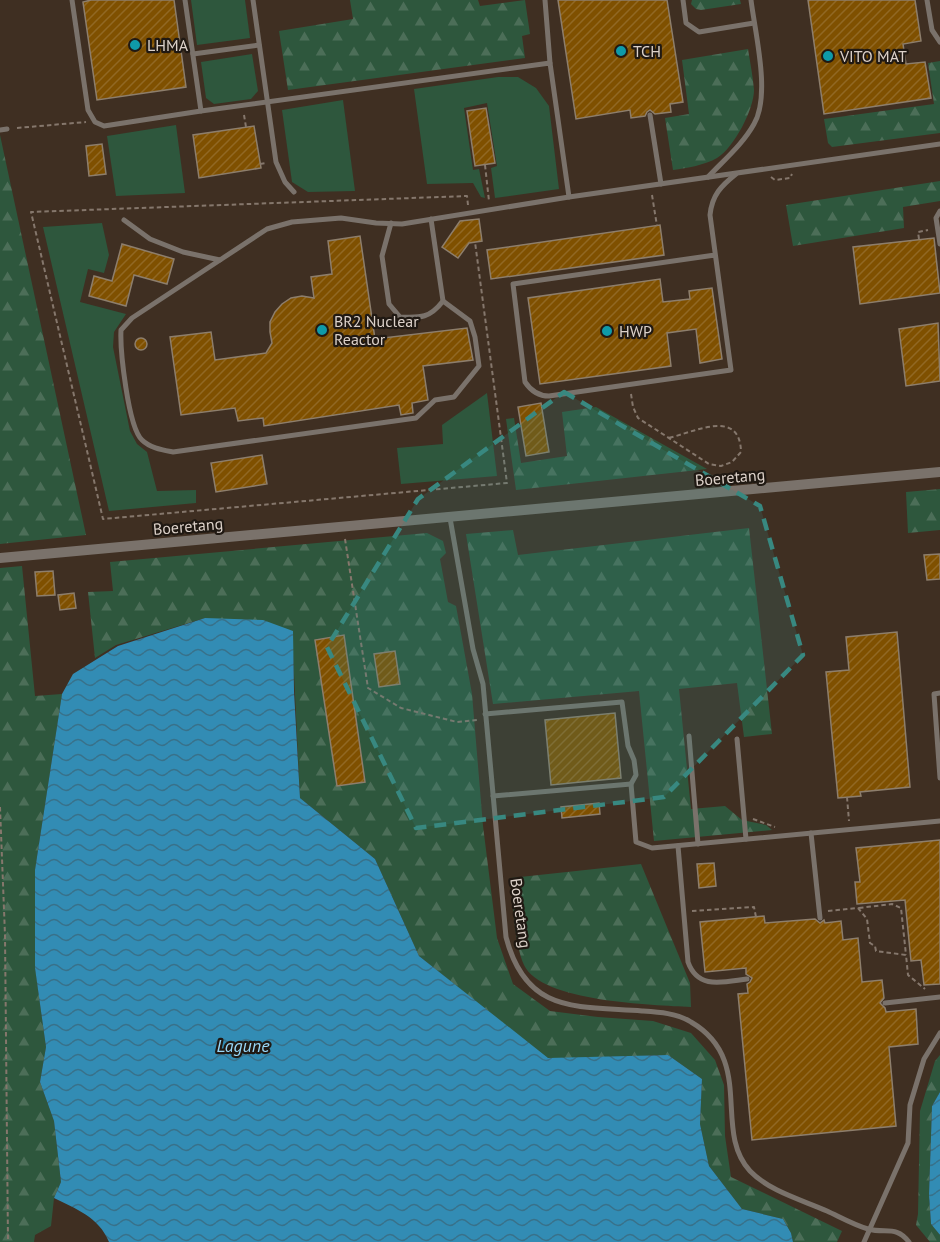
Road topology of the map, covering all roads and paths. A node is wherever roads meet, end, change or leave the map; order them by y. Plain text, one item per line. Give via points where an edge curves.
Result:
1 (72, 0) edge
2 (185, 0) edge
3 (253, 0) edge
4 (545, 0) edge
5 (683, 0) edge
6 (751, 0) edge
7 (927, 0) edge
8 (753, 23) junction
9 (940, 42) edge
10 (260, 45) junction
11 (193, 54) junction
12 (550, 63) junction
13 (267, 103) junction
14 (243, 106) junction
15 (201, 111) junction
16 (650, 115) dead end
17 (95, 122) junction
18 (246, 127) dead end
19 (7, 129) joint
20 (0, 130) edge
21 (940, 144) edge
22 (485, 165) dead end
23 (738, 173) junction
24 (707, 178) junction
25 (661, 184) junction
26 (650, 186) junction
27 (294, 192) dead end
28 (569, 197) junction
29 (490, 210) junction
30 (940, 212) edge
31 (469, 213) junction
32 (431, 219) junction
33 (124, 220) dead end
34 (391, 224) junction
35 (657, 226) dead end
36 (938, 229) junction
37 (919, 239) dead end
38 (474, 242) dead end
39 (940, 244) edge
40 (715, 255) junction
41 (220, 260) junction
42 (443, 301) junction
43 (630, 386) junction
44 (668, 438) junction
45 (940, 472) edge
46 (450, 518) junction
47 (343, 527) junction
48 (0, 558) edge
49 (940, 693) edge
50 (485, 716) junction
51 (689, 736) dead end
52 (737, 739) dead end
53 (940, 778) edge
54 (631, 784) junction
55 (493, 796) junction
56 (847, 797) dead end
57 (0, 807) edge
58 (744, 818) junction
59 (940, 821) edge
60 (850, 830) junction
61 (811, 833) junction
62 (784, 836) junction
63 (746, 839) junction
64 (698, 844) junction
65 (678, 846) junction
66 (858, 908) junction
67 (684, 912) junction
68 (819, 915) joint
69 (756, 917) dead end
70 (906, 955) junction
71 (747, 979) dead end
72 (937, 997) edge
73 (885, 1003) dead end
74 (940, 1033) edge
75 (870, 1230) junction
76 (8, 1242) edge
77 (864, 1242) edge
78 (909, 1242) edge

1 - 17 lane via 88,110
2 - 11 lane
3 - 10 lane
4 - 12 lane
5 - 8 lane via 686,22 699,32
6 - 8 lane
7 - 9 lane via 932,30
8 - 24 lane via 762,80 761,107 755,124
10 - 11 lane
10 - 13 lane
11 - 15 lane
12 - 13 lane
12 - 28 lane
13 - 14 lane
13 - 27 lane via 276,162
14 - 15 lane
14 - 18 path
15 - 17 lane via 104,126
16 - 25 lane
17 - 19 path
19 - 20 lane
21 - 23 lane
22 - 29 path
23 - 24 lane
23 - 40 lane via 717,190 711,203
24 - 25 lane
25 - 26 lane
26 - 28 lane
26 - 35 path
28 - 29 lane
29 - 31 lane
30 - 36 lane via 936,218
31 - 32 lane
31 - 38 path via 467,196 31,212 103,519 507,483
32 - 34 lane
32 - 42 lane
33 - 41 lane via 150,239
34 - 41 lane via 341,218 292,222 267,229
34 - 42 lane via 382,256 388,304 400,317 419,318 434,312
36 - 37 path via 918,232
36 - 39 lane
40 - 43 lane via 730,370
40 - 43 lane via 513,284 525,382 530,389 549,396
41 - 42 lane via 132,318 121,330 120,349 132,420 141,440 158,449 173,452 416,418 435,400 454,397 479,366 470,321
43 - 44 path via 638,418
44 - 44 path via 709,464 721,466 732,462 741,452 741,441 735,431 723,425
45 - 46 street, Boeretang
46 - 47 street, Boeretang
46 - 50 lane, Boeretang via 473,649 481,670
47 - 48 street, Boeretang
47 - 50 path via 368,688 401,708 457,722
49 - 53 lane via 934,694
50 - 54 lane via 622,702 636,775
50 - 55 lane, Boeretang
51 - 64 lane
52 - 58 lane
54 - 55 lane
54 - 65 lane via 636,842 652,848
55 - 75 lane, Boeretang via 506,937 522,976 549,998 570,1006 664,1012 689,1020 706,1033 728,1070 735,1136 750,1171 763,1183
56 - 60 path
57 - 76 path via 6,958
58 - 62 path via 771,824
58 - 63 lane
59 - 60 lane
60 - 61 lane
61 - 62 lane
61 - 68 lane
62 - 63 lane
63 - 64 lane
64 - 65 lane
65 - 67 lane
66 - 68 path
66 - 70 path via 867,919 870,943 876,951
66 - 70 path via 892,904 902,908
67 - 69 path via 754,907
67 - 71 lane via 692,973 712,983
70 - 72 path via 908,975
72 - 73 lane
74 - 75 lane via 924,1059 910,1105 908,1143
75 - 77 lane
75 - 78 lane, Boeretang via 903,1234

